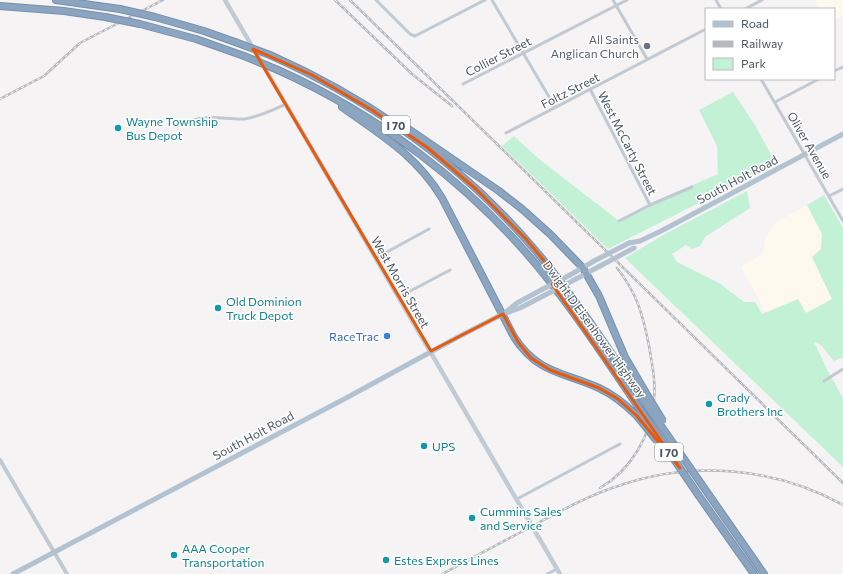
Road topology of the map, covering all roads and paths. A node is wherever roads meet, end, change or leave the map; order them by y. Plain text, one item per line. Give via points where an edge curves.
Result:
1 (56, 0) edge
2 (225, 0) edge
3 (376, 0) edge
4 (485, 0) edge
5 (492, 0) edge
6 (613, 0) edge
7 (627, 0) edge
8 (762, 0) edge
9 (616, 5) junction
10 (0, 6) edge
11 (747, 8) edge
12 (705, 30) edge
13 (524, 53) junction
14 (647, 59) junction
15 (763, 80) edge
16 (817, 80) edge
17 (463, 84) dead end
18 (590, 89) junction
19 (318, 90) junction
20 (775, 102) junction
21 (286, 104) junction
22 (555, 107) junction
23 (372, 110) junction
24 (177, 126) dead end
25 (506, 133) dead end
26 (843, 134) edge
27 (804, 154) junction
28 (692, 187) dead end
29 (843, 189) edge
30 (829, 196) junction
31 (650, 205) junction
32 (619, 221) dead end
33 (843, 221) edge
34 (429, 229) dead end
35 (640, 241) junction
36 (376, 258) junction
37 (450, 270) dead end
38 (585, 270) junction
39 (399, 297) junction
40 (503, 314) junction
41 (431, 351) junction
42 (843, 369) edge
43 (824, 381) dead end
44 (620, 444) dead end
45 (0, 460) edge
46 (686, 460) junction
47 (680, 468) junction
48 (517, 499) junction
49 (54, 552) junction
50 (557, 569) junction
51 (13, 574) edge
52 (67, 574) edge
53 (547, 574) edge
54 (560, 574) edge
55 (754, 574) edge
56 (764, 574) edge

1 - 23 highway, Dwight D Eisenhower Highway / I 70, bridge via 120,9 204,31 270,56 324,81
2 - 21 main road, West Morris Street
3 - 4 street via 414,36
5 - 13 street
6 - 9 street
7 - 9 street, Collier Street
8 - 11 street
9 - 13 street, Collier Street
9 - 14 street
10 - 19 highway, Dwight D Eisenhower Highway / I 70, bridge via 64,11 140,24 213,44 278,70
12 - 14 street, Foltz Street
13 - 17 street, Collier Street
13 - 22 street
14 - 18 street, Foltz Street
15 - 20 street, Oliver Avenue
16 - 20 street
18 - 22 street, Foltz Street
18 - 31 street, West McCarty Street
19 - 40 highway via 402,150 426,174 442,198
19 - 47 highway, Dwight D Eisenhower Highway / I 70, bridge via 368,118 411,148 490,215 523,249 554,286
20 - 27 street, Oliver Avenue
21 - 24 street via 250,118 198,119
21 - 36 main road, West Morris Street
22 - 25 street, Foltz Street
23 - 38 highway via 418,134 499,190 537,221
23 - 46 highway, Dwight D Eisenhower Highway / I 70, bridge via 448,164 517,230 566,288
26 - 27 main road, South Holt Road
27 - 30 street, Oliver Avenue
27 - 35 main road, South Holt Road
28 - 31 street
29 - 30 street
30 - 33 street, Oliver Avenue
31 - 32 street
34 - 36 street
35 - 38 main road, South Holt Road, bridge via 634,248 600,266
35 - 38 main road, South Holt Road, bridge via 629,243 594,261
36 - 39 main road, West Morris Street
37 - 39 street
38 - 40 main road, South Holt Road, bridge via 543,289
38 - 40 main road, South Holt Road, bridge via 576,279
38 - 46 highway, bridge via 601,300 625,357
39 - 41 main road, West Morris Street
40 - 41 main road, South Holt Road
40 - 47 highway, bridge via 524,351 550,370 608,392 626,405
41 - 48 main road, West Morris Street
41 - 49 main road, South Holt Road
42 - 43 street
44 - 48 street
45 - 49 street
46 - 56 highway, Dwight D Eisenhower Highway / I 70, bridge
47 - 55 highway, Dwight D Eisenhower Highway / I 70, bridge
48 - 50 main road, West Morris Street
49 - 51 main road, South Holt Road
49 - 52 street
50 - 53 street
50 - 54 main road, West Morris Street

